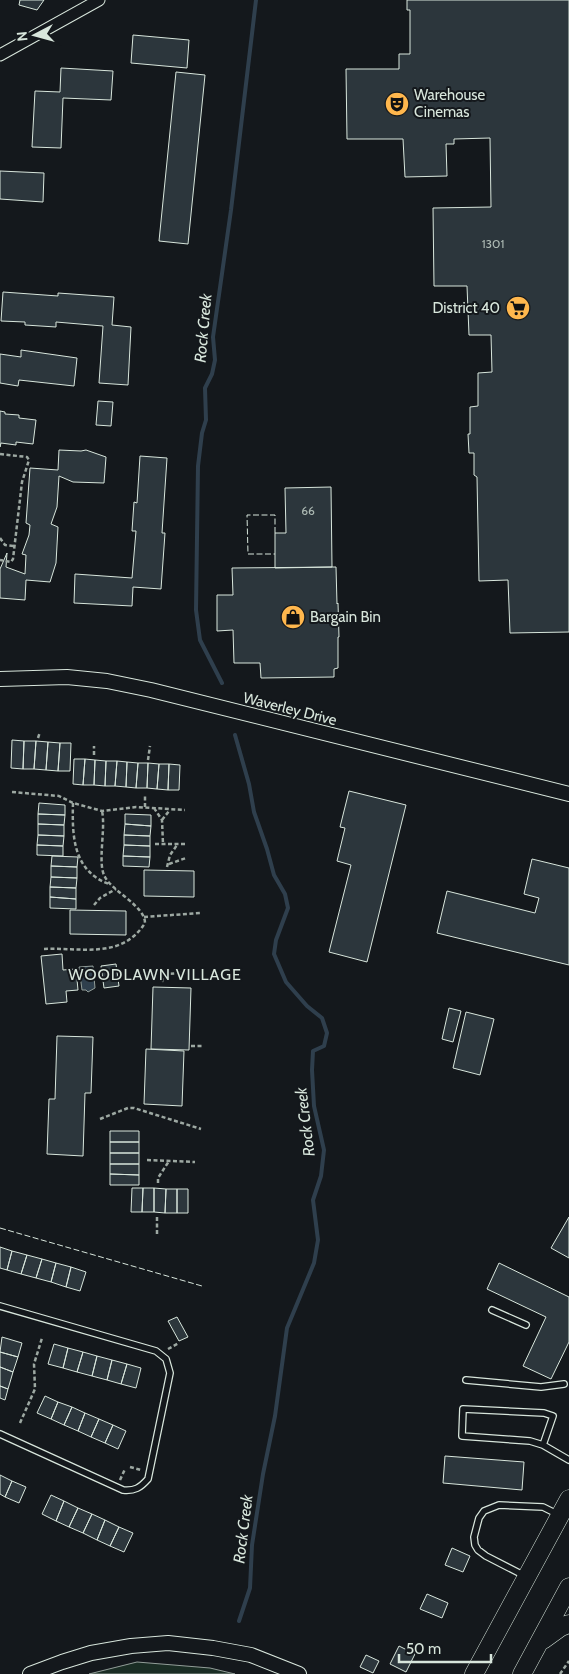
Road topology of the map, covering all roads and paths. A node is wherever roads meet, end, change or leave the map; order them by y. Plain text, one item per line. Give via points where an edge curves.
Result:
1 (98, 0) edge
2 (0, 54) edge
3 (0, 454) edge
4 (0, 538) edge
5 (0, 545) edge
6 (5, 545) junction
7 (14, 546) junction
8 (0, 560) edge
9 (0, 679) edge
10 (40, 732) dead end
11 (38, 738) dead end
12 (94, 746) dead end
13 (150, 746) dead end
14 (94, 755) dead end
15 (148, 760) dead end
16 (12, 792) dead end
17 (569, 794) edge
18 (145, 795) dead end
19 (73, 803) junction
20 (145, 807) junction
21 (154, 808) junction
22 (102, 810) junction
23 (171, 810) junction
24 (184, 810) dead end
25 (162, 820) junction
26 (155, 844) dead end
27 (163, 844) junction
28 (178, 844) junction
29 (186, 844) dead end
30 (186, 858) dead end
31 (111, 884) junction
32 (116, 889) junction
33 (94, 905) dead end
34 (200, 913) dead end
35 (144, 917) junction
36 (44, 949) dead end
37 (196, 972) dead end
38 (162, 982) dead end
39 (191, 1046) dead end
40 (204, 1046) dead end
41 (100, 1119) dead end
42 (201, 1128) dead end
43 (147, 1160) dead end
44 (170, 1161) junction
45 (195, 1162) dead end
46 (158, 1183) dead end
47 (157, 1217) dead end
48 (157, 1235) dead end
49 (0, 1306) edge
50 (492, 1310) dead end
51 (526, 1325) dead end
52 (42, 1338) dead end
53 (179, 1343) dead end
54 (168, 1349) dead end
55 (466, 1380) dead end
56 (564, 1384) dead end
57 (20, 1423) dead end
58 (0, 1434) edge
59 (543, 1445) junction
60 (569, 1460) edge
61 (130, 1467) dead end
62 (124, 1469) dead end
63 (141, 1470) dead end
64 (120, 1481) dead end
65 (569, 1499) edge
66 (560, 1516) junction
67 (527, 1577) junction
68 (569, 1587) edge
69 (569, 1624) edge
70 (538, 1643) junction
71 (569, 1662) edge
72 (30, 1674) edge
73 (299, 1674) edge
74 (474, 1674) edge
75 (522, 1674) edge
76 (560, 1674) edge

1 - 2 street
3 - 7 path via 28,457 29,460 22,482
4 - 6 path
5 - 6 path
6 - 7 path
7 - 8 path via 11,562
9 - 17 street, Waverley Drive via 67,677 107,681
10 - 11 path
12 - 14 path
13 - 15 path
16 - 19 path via 59,796
18 - 20 path
19 - 22 path
19 - 31 path via 73,840 79,854 91,874
20 - 21 path
20 - 22 path
21 - 23 path
21 - 25 path
22 - 31 path via 102,869
23 - 24 path
23 - 25 path
25 - 27 path
26 - 27 path
27 - 28 path
28 - 29 path
28 - 30 path via 172,850 168,866
31 - 32 path
32 - 33 path
32 - 35 path
34 - 35 path
35 - 36 path via 145,923 136,936 113,948
37 - 38 path via 167,974
39 - 40 path
41 - 42 path via 134,1108
43 - 44 path
44 - 45 path
44 - 46 path
47 - 48 path
49 - 58 lane via 156,1351 166,1359 170,1373 148,1479 132,1491 123,1490
50 - 51 lane
52 - 57 path via 34,1364 35,1389
53 - 54 path
55 - 56 lane via 541,1387
59 - 59 lane via 530,1441 462,1436 463,1408 553,1416
59 - 60 lane
61 - 63 path
62 - 64 path
65 - 66 main road
66 - 67 main road
66 - 67 lane via 544,1506 499,1505 484,1511 479,1518 474,1537 478,1550
67 - 74 main road
68 - 70 main road
69 - 70 main road
70 - 75 main road
71 - 76 path
72 - 73 street via 91,1653 168,1643 251,1655

